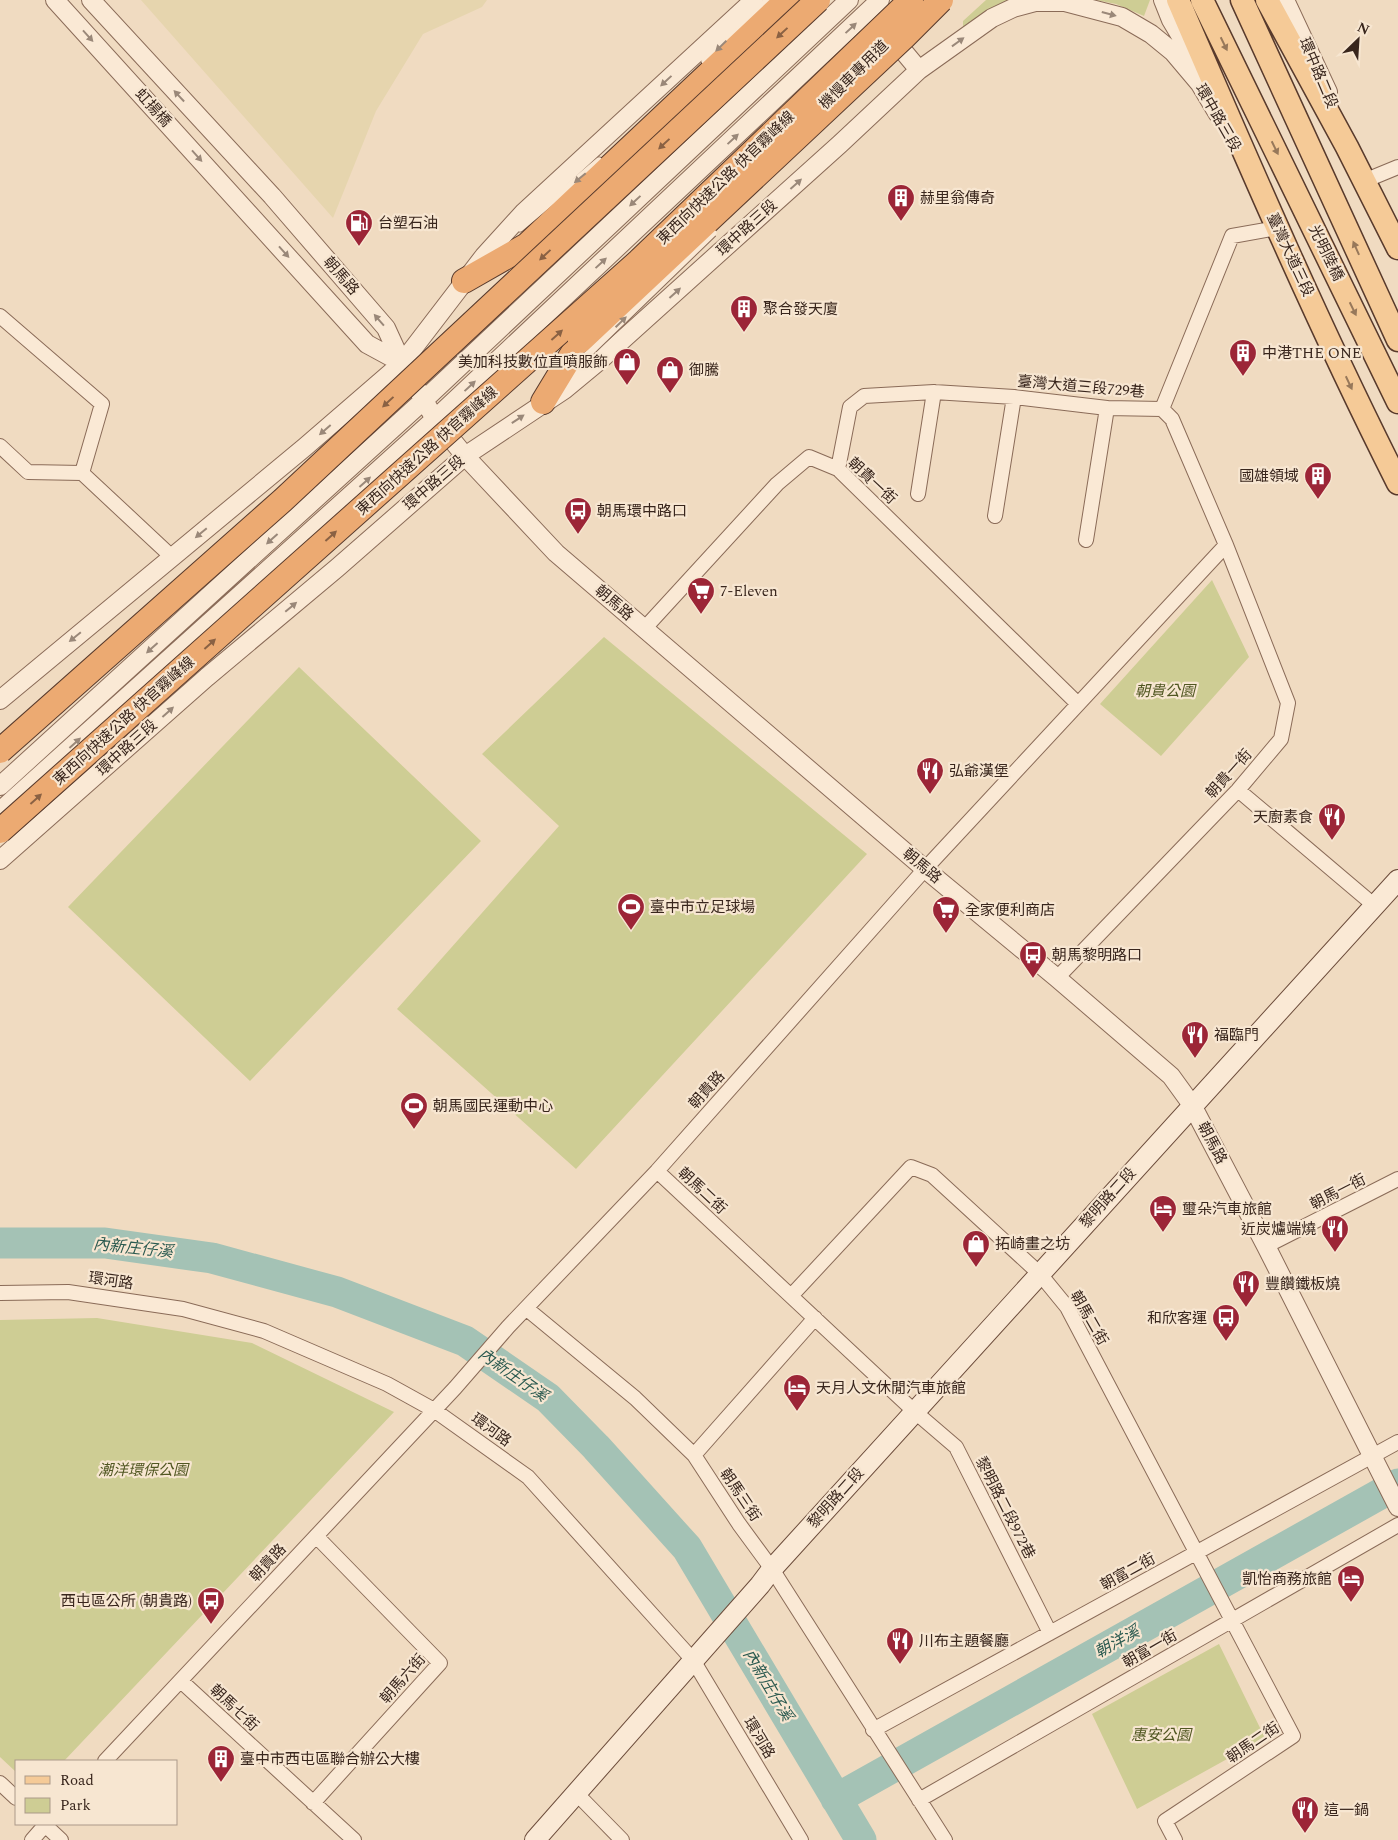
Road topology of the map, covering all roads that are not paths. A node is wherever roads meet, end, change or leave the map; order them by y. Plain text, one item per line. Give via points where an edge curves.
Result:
1 (55, 0) edge
2 (91, 0) edge
3 (754, 0) edge
4 (768, 0) edge
5 (787, 0) edge
6 (818, 0) edge
7 (850, 0) edge
8 (910, 0) edge
9 (941, 0) edge
10 (950, 0) edge
11 (1163, 0) edge
12 (1178, 0) edge
13 (1202, 0) edge
14 (1242, 0) edge
15 (1267, 0) edge
16 (1274, 0) edge
17 (1285, 0) edge
18 (869, 4) edge
19 (699, 66) dead end
20 (919, 70) junction
21 (839, 109) dead end
22 (1347, 147) junction
23 (603, 158) dead end
24 (1398, 166) edge
25 (1364, 181) junction
26 (272, 196) joint
27 (252, 216) joint
28 (720, 225) dead end
29 (1277, 228) junction
30 (1398, 248) edge
31 (484, 256) junction
32 (464, 280) junction
33 (0, 316) edge
34 (1398, 340) edge
35 (582, 353) junction
36 (402, 363) junction
37 (568, 376) dead end
38 (934, 392) junction
39 (1014, 397) junction
40 (424, 400) junction
41 (543, 402) junction
42 (1398, 402) edge
43 (1107, 408) junction
44 (1162, 409) junction
45 (435, 420) junction
46 (0, 446) edge
47 (464, 456) junction
48 (838, 469) junction
49 (82, 473) junction
50 (1398, 483) edge
51 (918, 494) dead end
52 (995, 516) dead end
53 (1086, 540) dead end
54 (1226, 545) junction
55 (172, 557) junction
56 (644, 629) junction
57 (0, 700) edge
58 (1078, 704) junction
59 (0, 751) edge
60 (0, 786) edge
61 (1238, 790) junction
62 (0, 811) edge
63 (0, 832) edge
64 (0, 860) edge
65 (925, 869) junction
66 (1398, 880) edge
67 (1375, 906) junction
68 (1057, 978) junction
69 (1192, 1106) junction
70 (657, 1171) junction
71 (1398, 1179) edge
72 (1266, 1246) junction
73 (1040, 1274) junction
74 (0, 1293) edge
75 (791, 1296) junction
76 (527, 1309) junction
77 (815, 1318) junction
78 (434, 1410) junction
79 (914, 1411) junction
80 (1398, 1442) edge
81 (694, 1455) junction
82 (1372, 1456) junction
83 (1398, 1507) edge
84 (1398, 1525) edge
85 (316, 1536) junction
86 (1197, 1552) junction
87 (766, 1577) junction
88 (1232, 1620) junction
89 (1050, 1633) junction
90 (697, 1655) junction
91 (181, 1681) junction
92 (877, 1735) junction
93 (106, 1760) edge
94 (0, 1783) edge
95 (576, 1793) junction
96 (15, 1797) edge
97 (919, 1800) junction
98 (313, 1804) junction
99 (44, 1825) edge
100 (46, 1825) edge
101 (32, 1840) edge
102 (60, 1840) edge
103 (354, 1840) edge
104 (535, 1840) edge
105 (622, 1840) edge
106 (801, 1840) edge
107 (945, 1840) edge
108 (1175, 1840) edge

1 -> 27 street, 虹揚橋
26 -> 2 street, 虹揚橋
3 -> 31 street via 524,212
4 -> 19 lane
5 - 32 highway via 527,245
6 -> 59 highway, bridge via 283,500
7 -> 40 street
63 -> 8 highway, 東西向快速公路 快官霧峰線, bridge via 639,261
9 - 35 highway, bridge
10 - 21 lane, 機慢車專用道
11 - 29 street, 環中路三段
12 - 29 main road, 臺灣大道三段
13 -> 42 main road, 光明陸橋
34 -> 14 main road, 光明陸橋
15 - 22 main road
16 - 22 street via 1325,97
17 - 22 street, 環中路二段 via 1328,92
18 - 20 street
45 -> 18 street
20 -> 29 street, 環中路三段 via 992,18 1012,8 1036,2 1064,2 1122,18 1173,52 1200,84
41 -> 20 street, 環中路三段 via 564,390 599,361
22 - 25 main road
23 -> 31 lane
24 - 25 street
25 - 30 main road
36 -> 26 street, 朝馬路 via 386,328
27 -> 36 street, 朝馬路 via 366,344
35 -> 28 lane, bridge
29 - 44 street, 臺灣大道三段729巷 via 1232,236
29 -> 50 main road, 臺灣大道三段
31 - 32 street
32 - 36 street
33 - 49 street via 102,404
35 - 41 highway
36 - 40 street, 朝馬路
36 -> 55 street
37 - 41 lane
38 - 39 street, 臺灣大道三段729巷
38 - 48 street, 臺灣大道三段729巷 via 864,396 857,401 850,407
38 - 51 street
39 - 43 street, 臺灣大道三段729巷
39 - 52 street
40 - 45 street, 朝馬路
40 -> 60 street
47 -> 41 street, 環中路三段
43 - 44 street, 臺灣大道三段729巷
43 - 53 street
44 - 54 street, 朝貴一街 via 1172,419
45 - 47 street, 朝馬路
62 -> 45 street
46 - 49 street via 28,472
47 - 56 street, 朝馬路 via 556,553
64 -> 47 street, 環中路三段
48 - 56 street, 朝貴一街 via 809,457 777,484
48 - 58 street, 朝貴一街
49 - 55 street
54 - 58 street
54 - 61 street, 朝貴一街 via 1288,703 1281,739
55 -> 57 street
56 - 65 street, 朝馬路
58 - 65 street
61 - 67 street
61 - 68 street, 朝貴一街
65 - 68 street, 朝馬路
65 - 70 street, 朝貴路
66 - 67 main road, 黎明路二段
67 - 69 main road, 黎明路二段
68 - 69 street, 朝馬路 via 1171,1076
69 - 72 street, 朝馬路
69 - 73 main road, 黎明路二段
70 - 75 street, 朝馬二街
70 - 76 street, 朝貴路
71 - 72 street, 朝馬一街
72 - 82 street, 朝馬路
73 - 75 street, 朝馬二街 via 932,1175 911,1167
73 - 79 main road, 黎明路二段
73 - 86 street, 朝馬二街 via 1067,1308
74 - 78 street, 環河路 via 68,1292 192,1311 264,1331 386,1384
75 - 77 street, 朝馬二街
76 - 78 street, 朝貴路
76 - 81 street, 朝馬三街 via 635,1398
77 - 79 street, 朝馬二街
77 - 81 street
78 - 85 street, 朝貴路
78 - 90 street, 環河路 via 528,1477
79 - 87 main road, 黎明路二段
79 - 89 street, 黎明路二段972巷 via 956,1447
80 - 82 street, 朝富二街
81 - 87 street, 朝馬三街
82 - 83 street, 朝馬路
82 - 86 street, 朝富二街
84 - 88 street, 朝富一街
85 - 91 street, 朝貴路
85 - 98 street, 朝馬六街 via 440,1663
86 - 88 street, 朝馬二街
86 - 89 street, 朝富二街
87 - 90 main road, 黎明路二段
87 - 92 street, 朝馬三街
88 - 97 street, 朝富一街
88 - 108 street, 朝馬二街 via 1293,1736 1165,1822
89 - 92 street, 朝富二街
90 - 95 main road
90 - 106 street, 環河路
91 - 93 street, 朝貴路
91 - 98 street, 朝馬七街
92 - 97 street, 朝馬三街
94 - 96 street
95 - 104 main road
95 - 105 street
97 - 107 street
98 - 103 street, 朝馬七街
99 - 101 street
100 - 102 street

